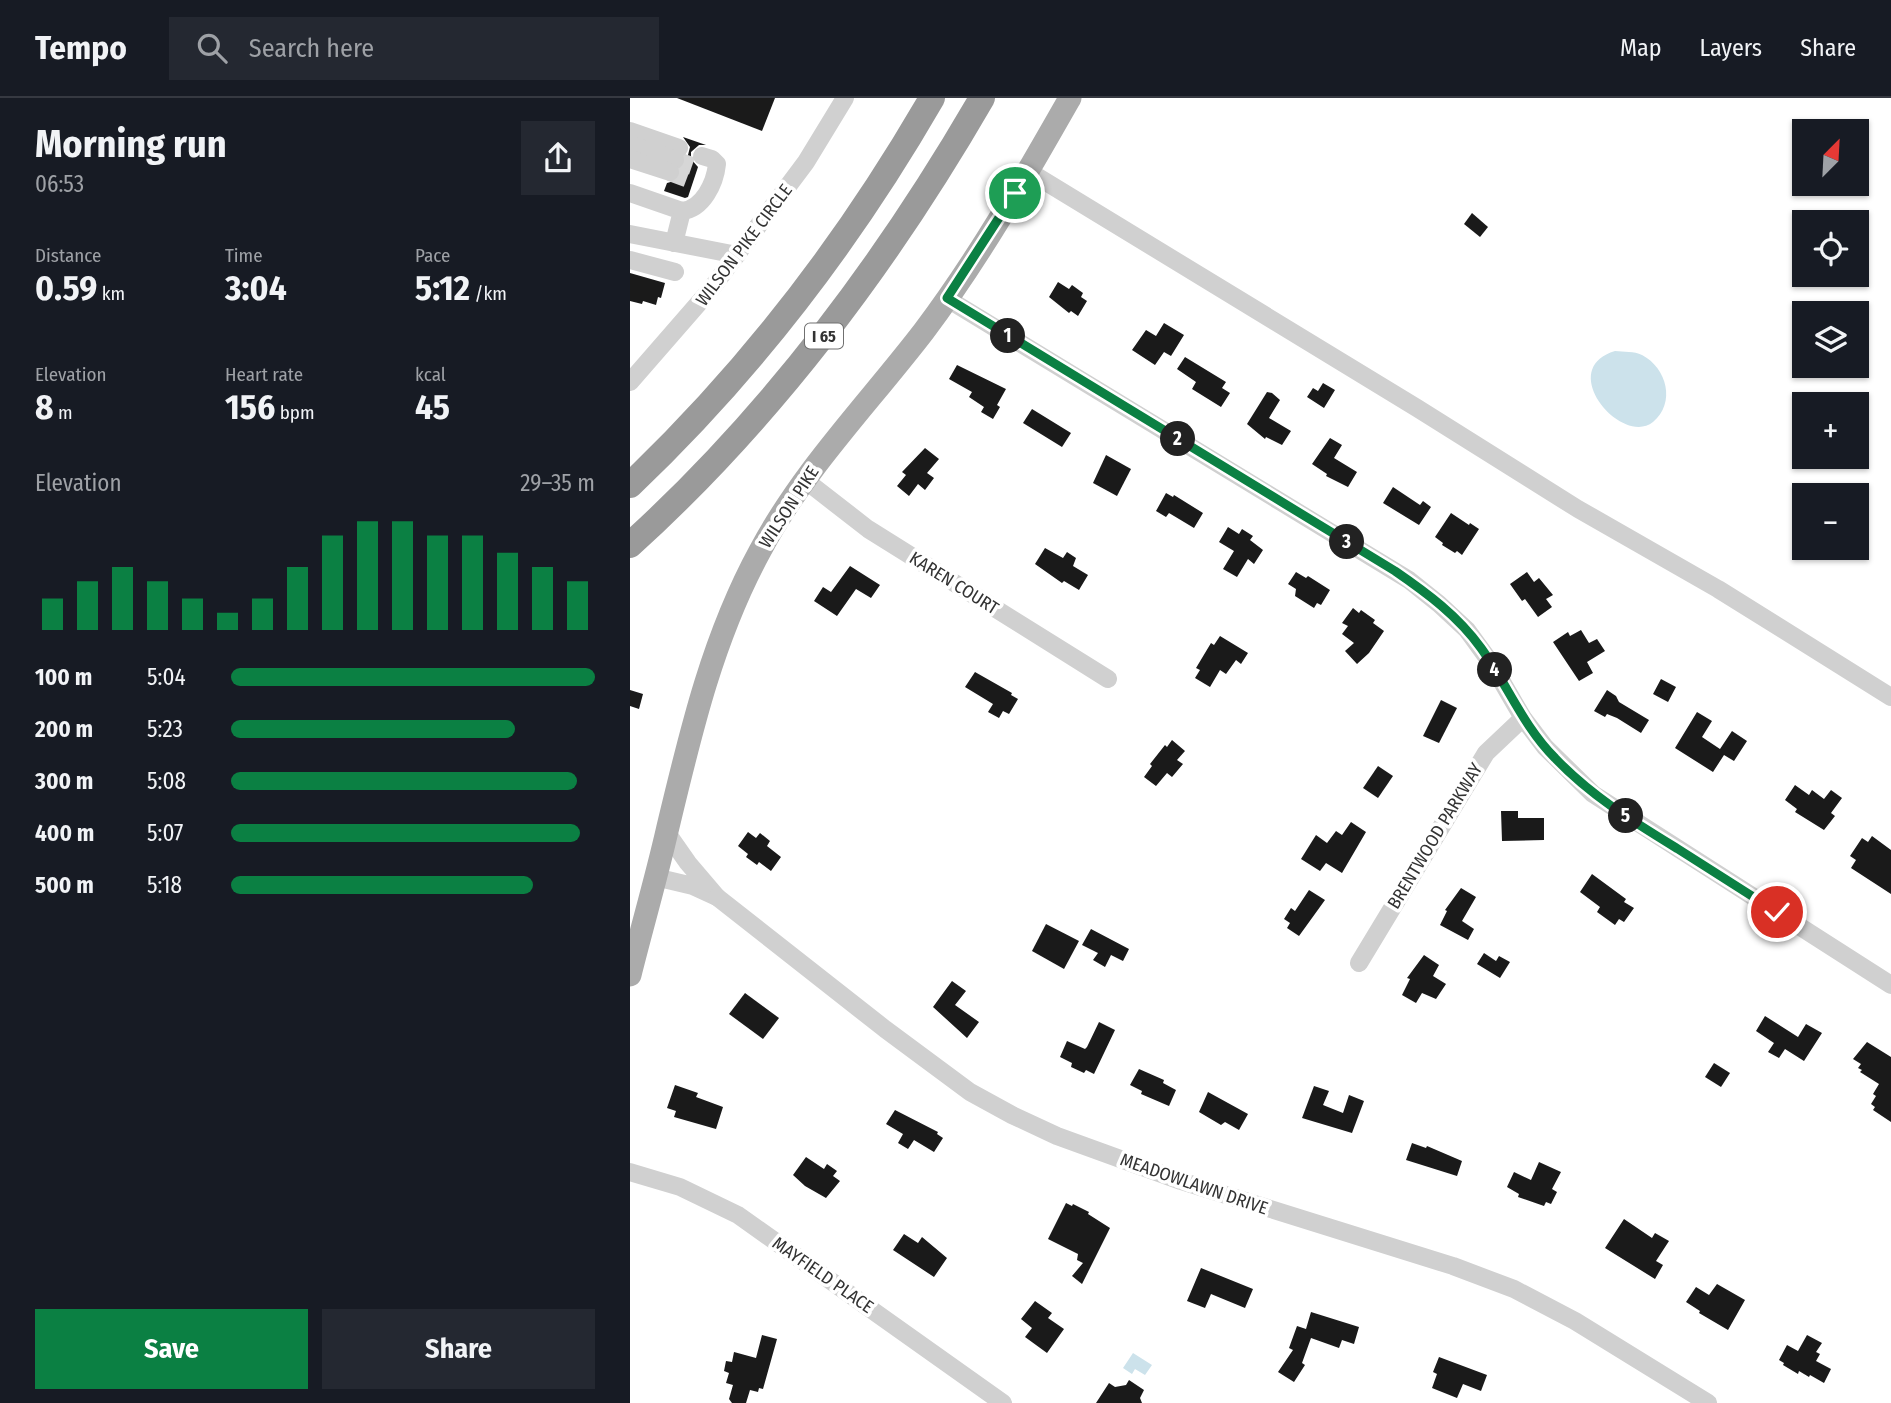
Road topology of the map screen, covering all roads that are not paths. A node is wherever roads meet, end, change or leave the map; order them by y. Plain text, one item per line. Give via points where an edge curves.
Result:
1 (845, 98) edge
2 (932, 98) edge
3 (982, 98) edge
4 (1070, 98) edge
5 (630, 131) edge
6 (630, 144) edge
7 (630, 159) edge
8 (671, 162) junction
9 (1028, 171) junction
10 (704, 173) dead end
11 (630, 193) edge
12 (649, 200) junction
13 (682, 211) junction
14 (630, 234) edge
15 (674, 243) junction
16 (737, 255) junction
17 (630, 260) edge
18 (675, 272) dead end
19 (947, 298) junction
20 (631, 380) edge
21 (805, 480) junction
22 (630, 485) edge
23 (630, 545) edge
24 (1108, 679) dead end
25 (1891, 697) edge
26 (1523, 718) junction
27 (667, 833) junction
28 (655, 877) junction
29 (717, 897) junction
30 (1359, 963) dead end
31 (630, 975) edge
32 (1891, 985) edge
33 (630, 1172) edge
34 (1003, 1403) edge
35 (1708, 1403) edge

1 - 16 street, WILSON PIKE CIRCLE via 806,162
2 - 22 highway, I 65 via 852,225 793,305 716,396
3 - 23 highway, I 65 via 895,240 816,346 746,429
4 - 9 main road, WILSON PIKE
5 - 8 street
6 - 8 street
7 - 8 street
8 - 12 street
9 - 19 main road, WILSON PIKE
9 - 25 street
10 - 13 street via 700,202
11 - 12 street
12 - 13 street
13 - 15 street
14 - 15 street
15 - 16 street
16 - 20 street, WILSON PIKE CIRCLE
17 - 18 street
19 - 21 main road, WILSON PIKE
19 - 26 street via 1409,580 1467,630
21 - 24 street, KAREN COURT via 868,529
21 - 27 main road, WILSON PIKE via 764,543 726,622 703,688
26 - 30 street, BRENTWOOD PARKWAY via 1486,753
26 - 32 street via 1553,757 1600,798
27 - 28 main road, WILSON PIKE
27 - 29 street, MEADOWLAWN DRIVE
28 - 29 street, MEADOWLAWN DRIVE
28 - 31 main road, WILSON PIKE
29 - 35 street, MEADOWLAWN DRIVE via 895,1037 970,1092 1012,1115 1181,1181 1514,1289
33 - 34 street, MAYFIELD PLACE via 680,1187 738,1215

